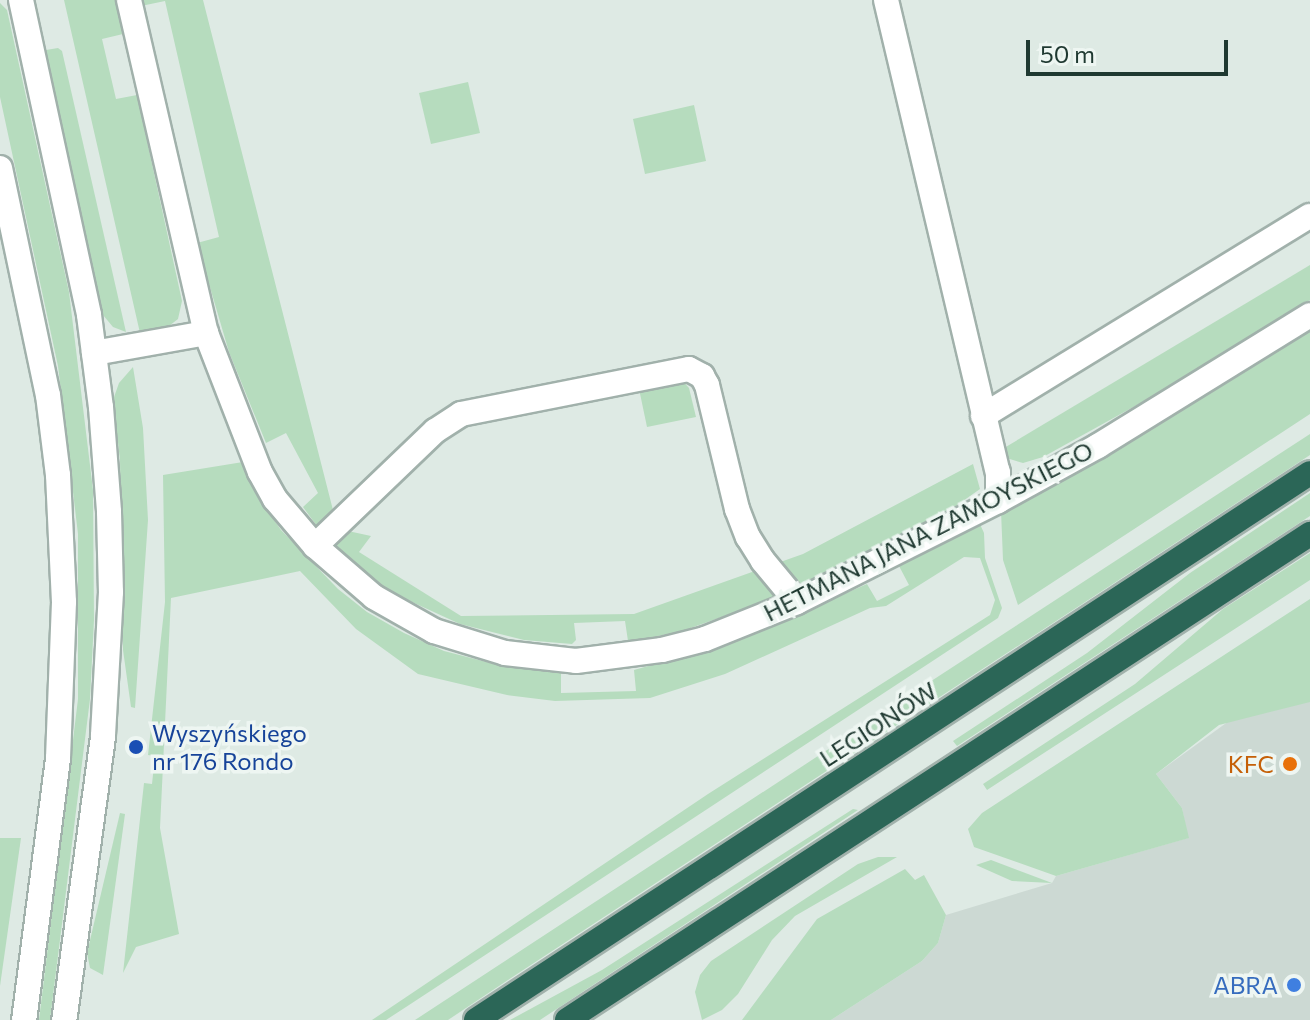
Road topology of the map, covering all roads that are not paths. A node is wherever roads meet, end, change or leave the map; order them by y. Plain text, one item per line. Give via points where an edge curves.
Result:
1 (21, 0) edge
2 (129, 0) edge
3 (886, 0) edge
4 (0, 168) edge
5 (1310, 216) edge
6 (1310, 315) edge
7 (206, 333) junction
8 (94, 353) junction
9 (983, 416) junction
10 (1310, 473) edge
11 (998, 501) junction
12 (1310, 534) edge
13 (315, 546) junction
14 (797, 602) junction
15 (24, 1020) edge
16 (64, 1020) edge
17 (476, 1020) edge
18 (567, 1020) edge

1 - 8 street
2 - 7 street, HETMANA JANA ZAMOYSKIEGO
3 - 9 street
4 - 15 street via 48,395 64,602 58,759
5 - 9 street
6 - 11 street, HETMANA JANA ZAMOYSKIEGO via 1156,412
7 - 8 street
7 - 13 street, HETMANA JANA ZAMOYSKIEGO via 260,472 275,499
8 - 16 street via 109,512 109,655 97,791
9 - 11 street via 998,472
10 - 17 highway, LEGIONÓW
11 - 14 street, HETMANA JANA ZAMOYSKIEGO
12 - 18 highway
13 - 14 street, HETMANA JANA ZAMOYSKIEGO via 404,616 470,643 541,659 615,658 662,650 705,639
13 - 14 street via 435,431 461,414 689,369 707,385 748,537

